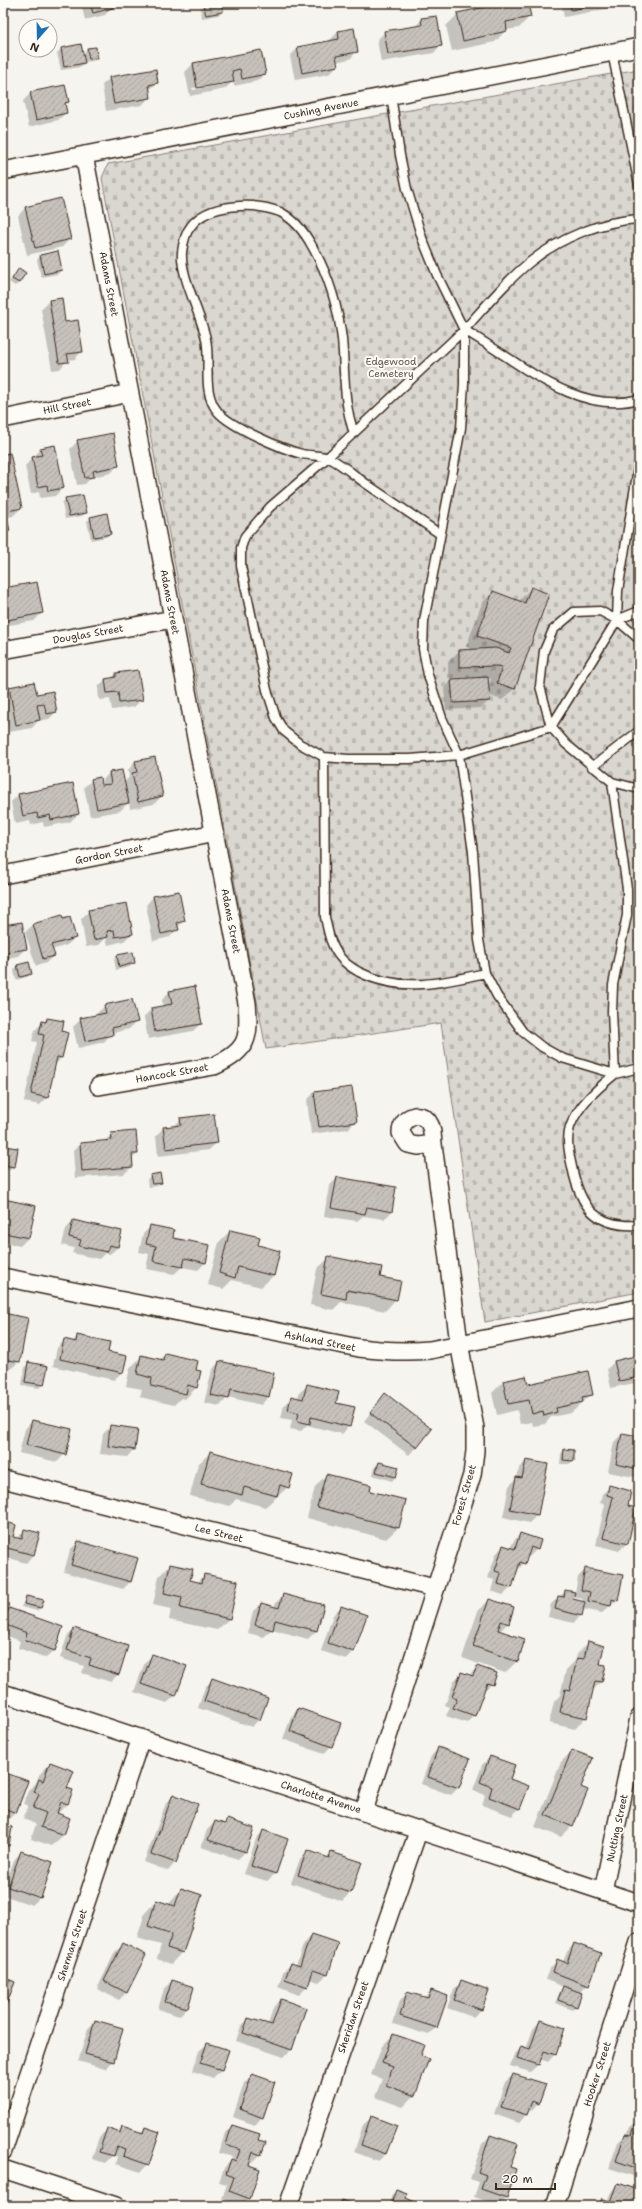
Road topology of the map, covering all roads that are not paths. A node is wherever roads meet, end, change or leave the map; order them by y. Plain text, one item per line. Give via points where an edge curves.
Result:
1 (639, 47) edge
2 (612, 52) junction
3 (391, 95) junction
4 (84, 155) junction
5 (3, 171) edge
6 (639, 185) edge
7 (639, 219) edge
8 (464, 330) junction
9 (130, 393) junction
10 (639, 399) edge
11 (3, 419) edge
12 (354, 433) junction
13 (328, 458) junction
14 (639, 462) edge
15 (440, 534) junction
16 (639, 611) edge
17 (173, 619) junction
18 (617, 620) junction
19 (639, 639) edge
20 (3, 650) edge
21 (551, 727) junction
22 (639, 731) edge
23 (459, 755) junction
24 (324, 757) junction
25 (592, 767) junction
26 (612, 782) junction
27 (639, 789) edge
28 (214, 833) junction
29 (3, 875) edge
30 (485, 973) junction
31 (241, 1050) joint
32 (639, 1068) edge
33 (615, 1074) junction
34 (99, 1086) dead end
35 (433, 1144) dead end
36 (639, 1225) edge
37 (3, 1277) edge
38 (639, 1308) edge
39 (459, 1343) junction
40 (3, 1479) edge
41 (434, 1588) junction
42 (3, 1693) edge
43 (639, 1718) edge
44 (141, 1738) junction
45 (364, 1811) junction
46 (419, 1829) junction
47 (603, 1891) junction
48 (639, 1903) edge
49 (639, 1942) edge
50 (3, 2151) edge
51 (3, 2169) edge
52 (116, 2206) edge
53 (288, 2206) edge
54 (555, 2206) edge

1 - 2 street, Cushing Avenue
2 - 3 street, Cushing Avenue
2 - 6 lane
3 - 4 street, Cushing Avenue
3 - 8 lane via 400,155 422,238
4 - 5 street, Cushing Avenue
4 - 9 street, Adams Street
7 - 8 lane via 620,220 556,244 529,262
8 - 10 lane via 543,380 587,399 610,404
8 - 12 lane
8 - 15 lane via 464,384 460,428
9 - 11 street, Hill Street
9 - 17 street, Adams Street
12 - 13 lane
12 - 13 lane via 347,413 337,307 312,246 296,224 280,212 235,205 218,209 201,218 191,226 182,253 207,341 209,396 218,412 236,426 286,449
13 - 15 lane
13 - 24 lane via 270,507 245,536 241,548 241,566 267,690 276,718 284,731 300,744
14 - 18 lane via 618,591
15 - 23 lane via 424,621 423,648 428,675 442,718
16 - 18 lane
17 - 20 street, Douglas Street
17 - 28 street, Adams Street
18 - 19 lane
18 - 21 lane
18 - 21 lane via 600,611 574,612 553,630 544,651 540,686
21 - 23 lane
21 - 25 lane
22 - 25 lane
23 - 24 lane via 410,759
23 - 30 lane via 473,852 479,940
24 - 30 lane via 325,917 330,940 340,957 349,966 367,976 416,986
25 - 26 lane
26 - 27 lane
26 - 33 lane via 627,889 627,915 614,985 612,1012
28 - 29 street, Gordon Street
28 - 31 street, Adams Street via 247,1003 248,1036
30 - 33 lane via 513,1020 542,1047 562,1058
31 - 34 street, Hancock Street via 230,1059 214,1066
32 - 33 lane
33 - 36 lane via 586,1100 570,1128 567,1144 582,1202 590,1212 604,1221 625,1226
35 - 39 street, Forest Street
37 - 39 street, Ashland Street via 360,1348 405,1352 430,1350
38 - 39 street, Ashland Street
39 - 41 street, Forest Street via 475,1428 475,1451 472,1475
40 - 41 street, Lee Street
41 - 45 street, Forest Street
42 - 44 street, Charlotte Avenue
43 - 47 street, Nutting Street
44 - 45 street, Charlotte Avenue
44 - 50 street, Sherman Street
45 - 46 street, Charlotte Avenue
46 - 47 street, Charlotte Avenue
46 - 53 street, Sheridan Street
47 - 48 street, Charlotte Avenue
49 - 54 street, Hooker Street
51 - 52 street

